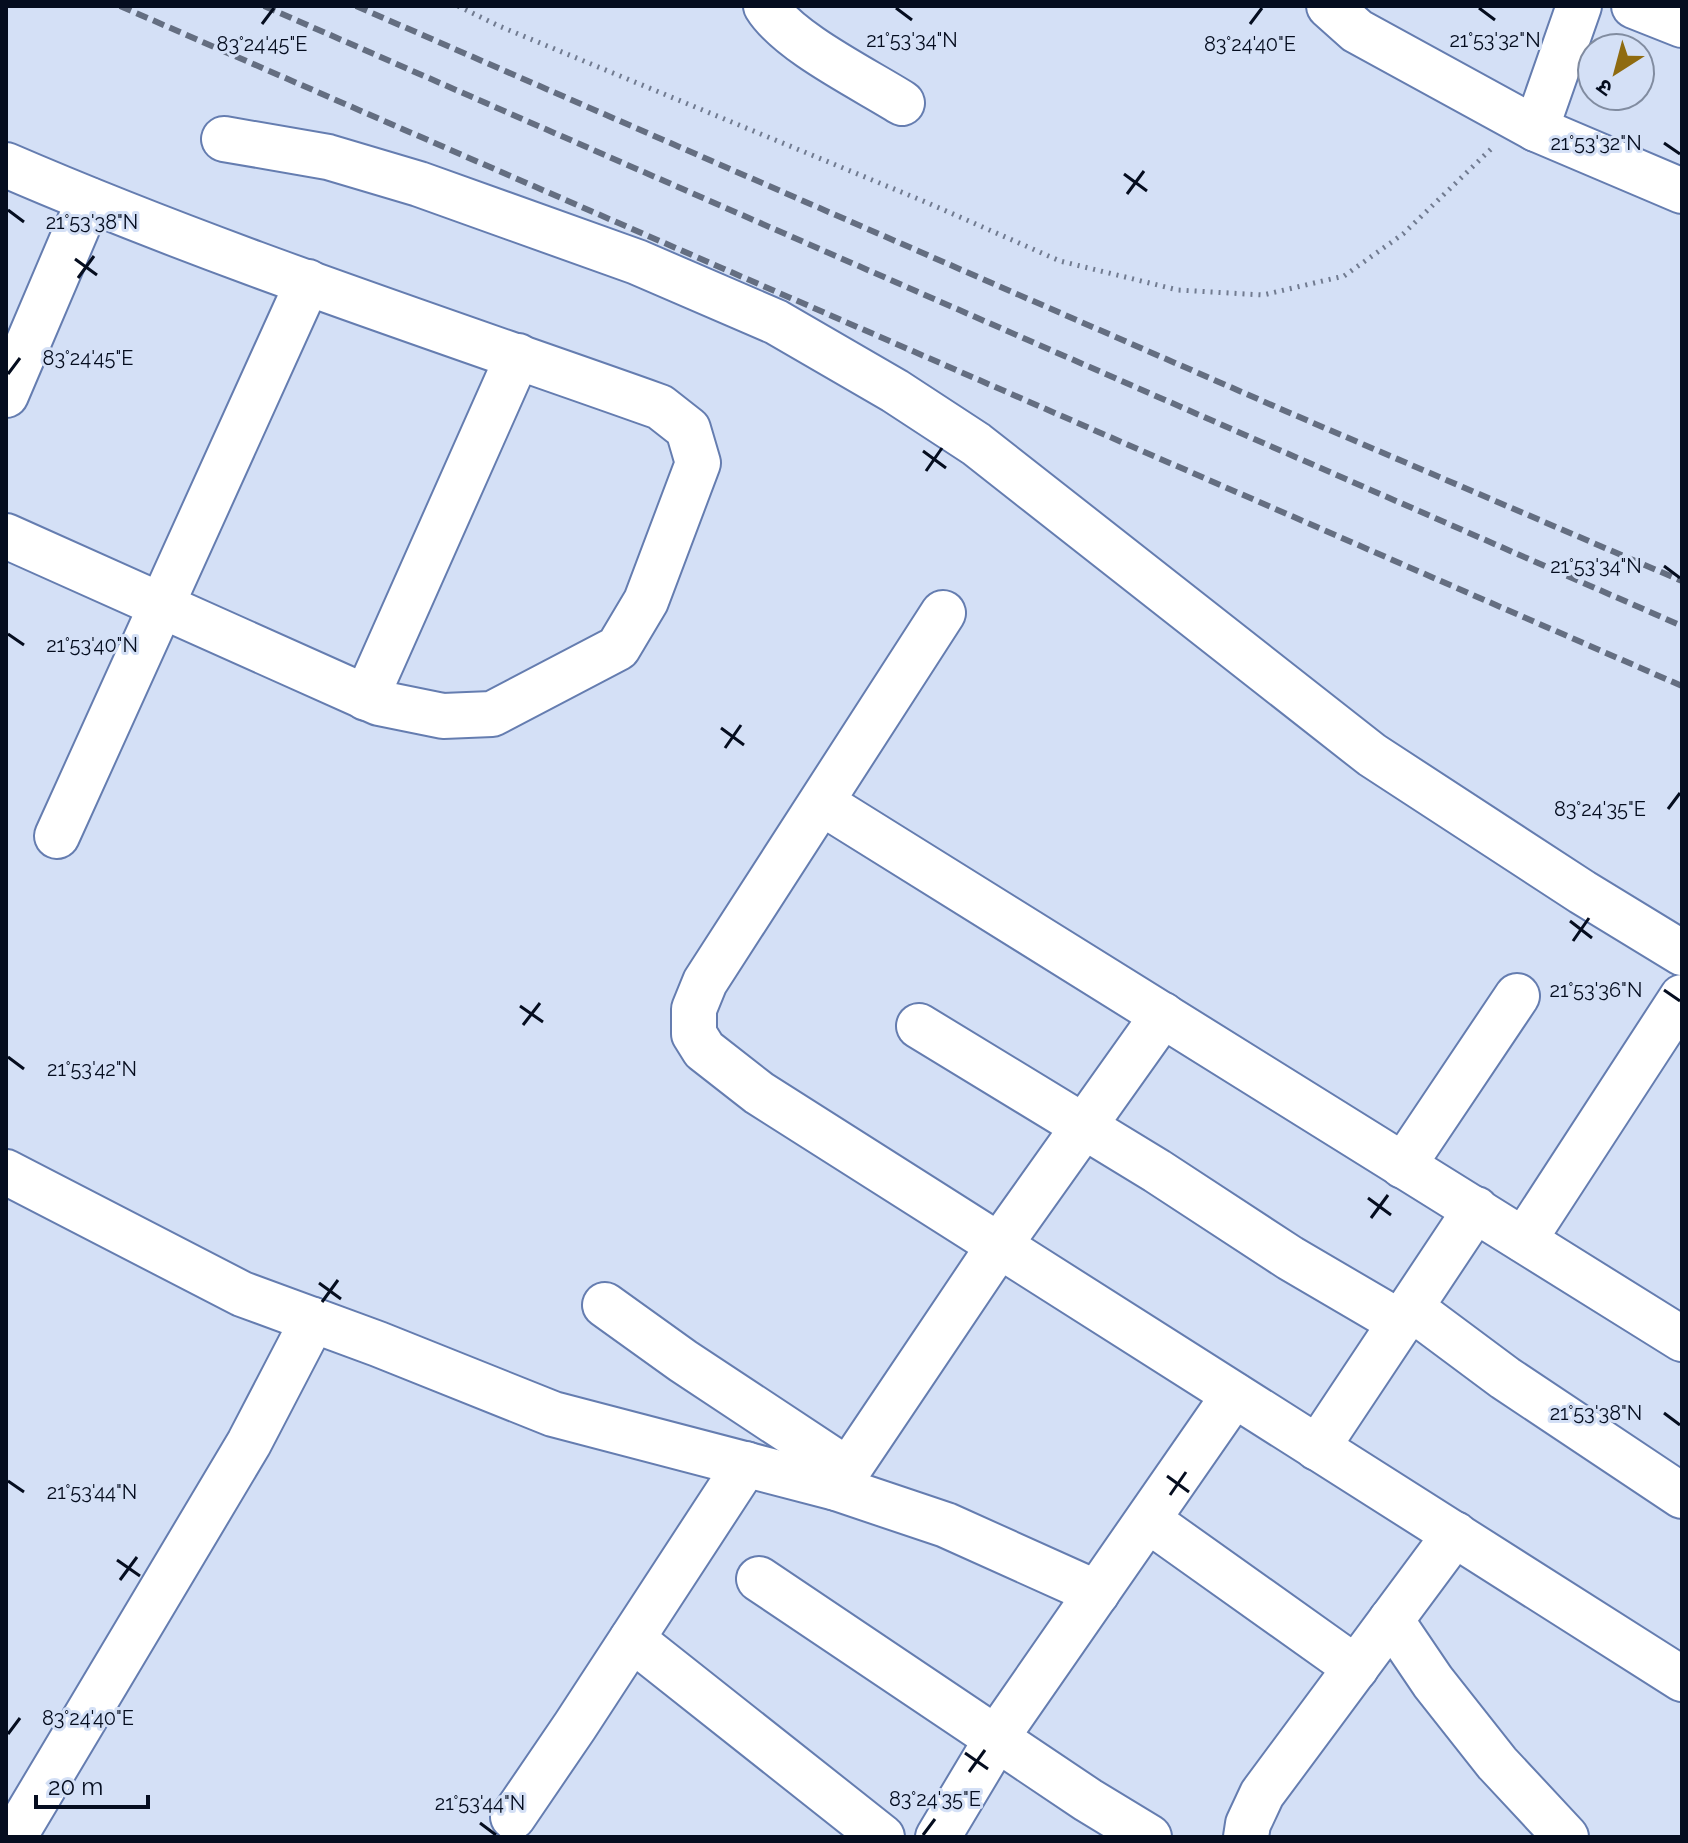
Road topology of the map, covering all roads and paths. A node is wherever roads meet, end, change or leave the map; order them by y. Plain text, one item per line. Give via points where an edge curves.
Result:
1 (458, 6) edge
2 (766, 6) edge
3 (1329, 6) edge
4 (1579, 6) edge
5 (1634, 6) edge
6 (1682, 25) edge
7 (902, 103) dead end
8 (1528, 125) junction
9 (224, 139) dead end
10 (6, 165) edge
11 (1682, 191) edge
12 (89, 200) junction
13 (308, 282) junction
14 (518, 356) junction
15 (6, 395) edge
16 (6, 536) edge
17 (162, 607) junction
18 (943, 613) dead end
19 (366, 698) junction
20 (822, 803) junction
21 (57, 836) dead end
22 (1682, 953) edge
23 (1517, 996) dead end
24 (1682, 997) edge
25 (1163, 1015) junction
26 (919, 1026) dead end
27 (1083, 1128) junction
28 (1403, 1166) junction
29 (6, 1172) edge
30 (1476, 1209) junction
31 (1524, 1240) junction
32 (998, 1247) junction
33 (605, 1305) dead end
34 (1406, 1315) junction
35 (313, 1320) junction
36 (1682, 1339) edge
37 (1234, 1395) junction
38 (1317, 1448) junction
39 (746, 1464) junction
40 (842, 1479) junction
41 (1682, 1496) edge
42 (1148, 1520) junction
43 (1455, 1534) junction
44 (759, 1579) dead end
45 (1097, 1593) junction
46 (1391, 1620) junction
47 (632, 1639) junction
48 (1356, 1668) junction
49 (1682, 1679) edge
50 (998, 1739) junction
51 (513, 1817) dead end
52 (14, 1837) edge
53 (882, 1837) edge
54 (938, 1837) edge
55 (1149, 1837) edge
56 (1246, 1837) edge
57 (1566, 1837) edge

1 - 8 path via 1060,261 1178,290 1263,295 1344,276 1403,234
2 - 7 street via 804,42
3 - 8 street via 1357,31
4 - 8 street
5 - 6 street
8 - 11 street
9 - 22 street via 328,157 419,184 637,262 776,322 976,444 1372,755
10 - 12 street
12 - 13 street
12 - 15 street
13 - 14 street
13 - 17 street
14 - 19 street
14 - 19 street via 660,407 688,429 698,463 646,601 618,648 492,714 443,716
16 - 17 street
17 - 19 street
17 - 21 street
18 - 20 street
20 - 25 street
20 - 32 street via 705,982 694,1009 694,1034 704,1050 759,1093
23 - 28 street
24 - 31 street
25 - 27 street
25 - 28 street
26 - 27 street
27 - 32 street
27 - 34 street via 1290,1258
28 - 30 street
29 - 35 street via 242,1294
30 - 31 street
30 - 34 street
31 - 36 street
32 - 37 street
32 - 40 street
33 - 40 street
34 - 38 street
34 - 41 street
35 - 39 street via 553,1414
35 - 52 street via 249,1443
37 - 38 street
37 - 42 street
38 - 43 street
39 - 40 street
39 - 47 street
40 - 45 street
42 - 45 street
42 - 48 street
43 - 46 street
43 - 49 street
44 - 50 street
45 - 50 street
46 - 48 street
46 - 57 street via 1497,1763
47 - 51 street
47 - 53 street
48 - 56 street via 1262,1794
50 - 54 street
50 - 55 street

